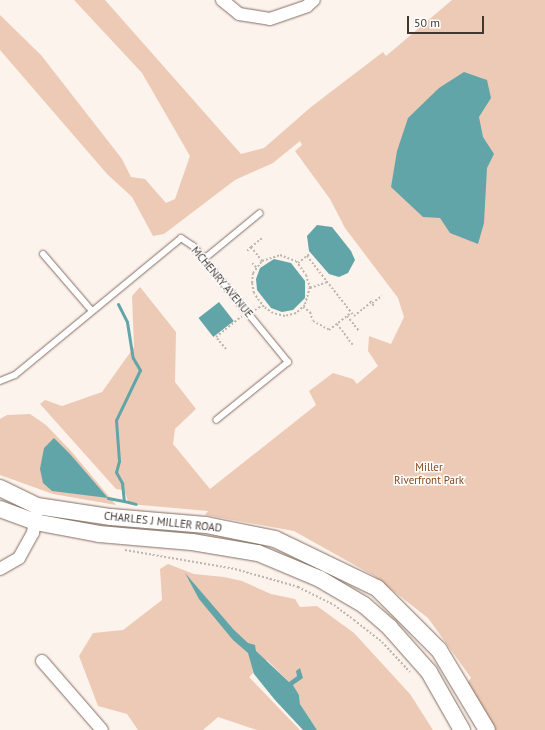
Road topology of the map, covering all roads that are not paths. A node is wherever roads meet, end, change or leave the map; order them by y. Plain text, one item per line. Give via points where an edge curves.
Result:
1 (222, 0) edge
2 (314, 0) edge
3 (260, 213) dead end
4 (43, 254) dead end
5 (204, 259) junction
6 (92, 311) junction
7 (0, 381) edge
8 (216, 420) dead end
9 (0, 488) edge
10 (37, 506) junction
11 (0, 509) edge
12 (35, 522) junction
13 (0, 569) edge
14 (42, 661) dead end
15 (102, 730) edge
16 (462, 730) edge
17 (487, 730) edge

1 - 2 street via 239,14 270,19 307,6
3 - 5 lane
4 - 6 lane
5 - 6 lane, MCHENRY AVENUE via 193,246 180,238
5 - 8 lane, MCHENRY AVENUE via 288,362
6 - 7 lane, MCHENRY AVENUE via 15,375
9 - 10 street, CHARLES J MILLER ROAD
10 - 12 street
10 - 17 street, CHARLES J MILLER ROAD via 110,517 206,525 275,539 376,588 438,650
11 - 12 street, CHARLES J MILLER ROAD
12 - 13 street via 33,533 19,558
12 - 16 street, CHARLES J MILLER ROAD via 99,534 192,542 258,553 320,579 364,605 390,628 429,672
14 - 15 street

